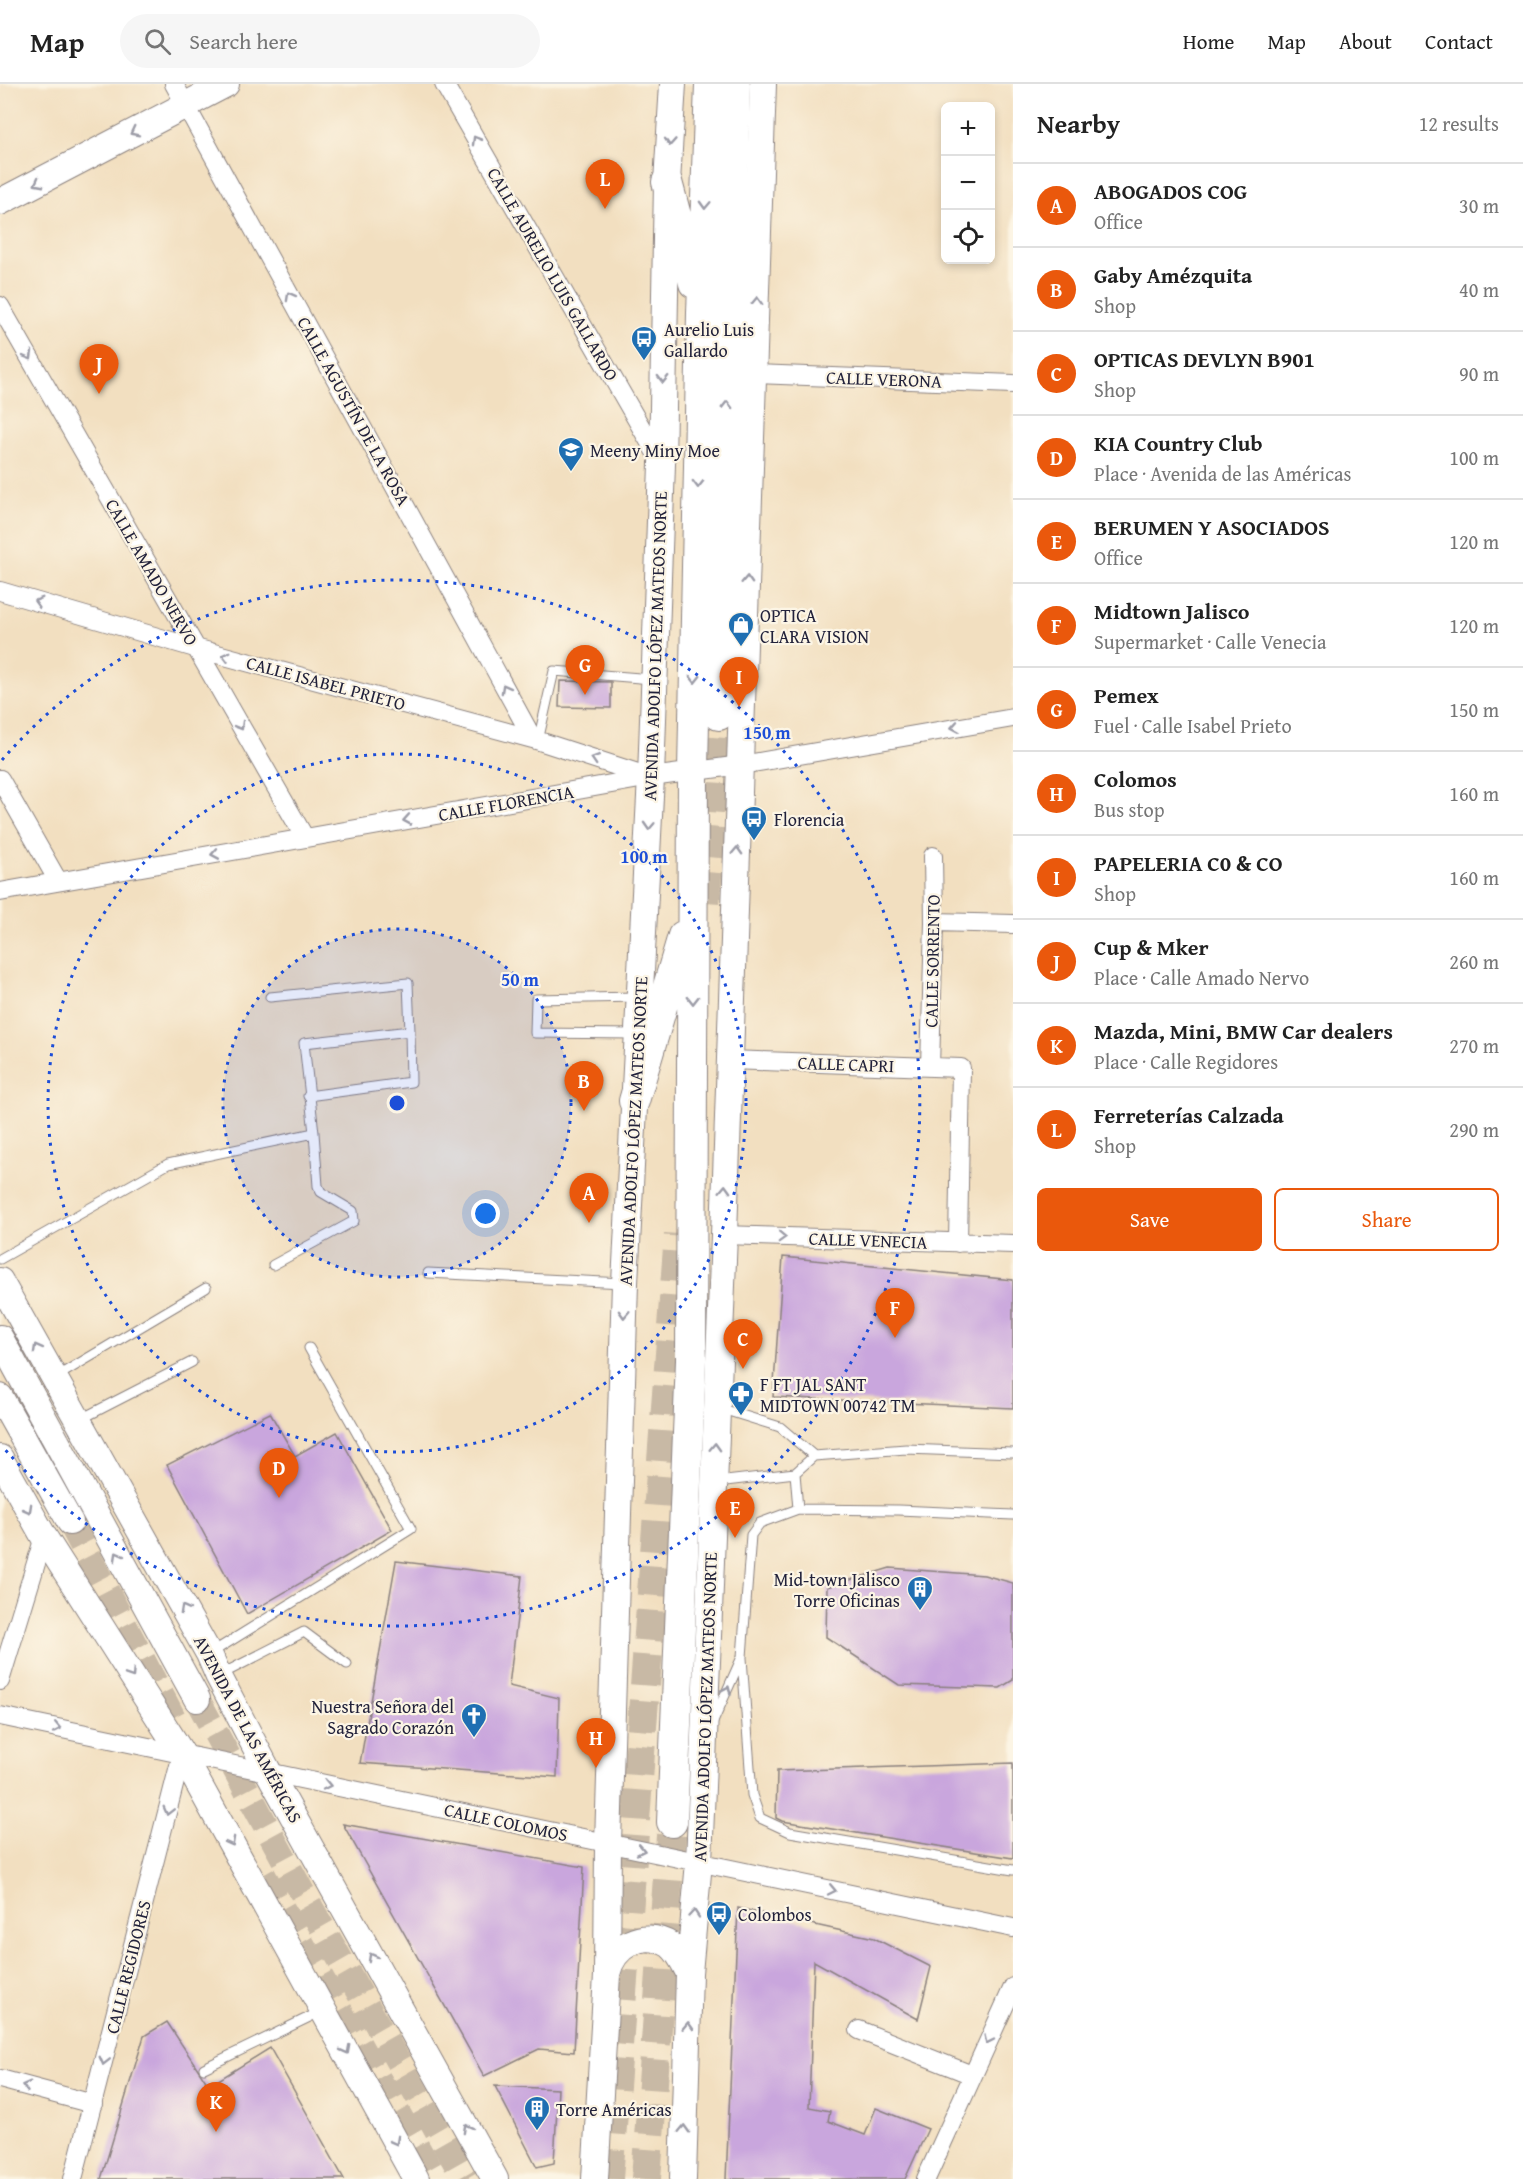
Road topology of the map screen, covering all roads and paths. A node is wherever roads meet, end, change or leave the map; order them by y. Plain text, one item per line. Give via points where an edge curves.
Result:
1 (226, 84) edge
2 (444, 84) edge
3 (673, 84) edge
4 (735, 84) edge
5 (763, 84) edge
6 (708, 91) edge
7 (180, 95) edge
8 (667, 182) junction
9 (0, 202) edge
10 (0, 306) edge
11 (702, 313) junction
12 (754, 374) junction
13 (1013, 384) edge
14 (662, 464) junction
15 (0, 591) edge
16 (195, 648) junction
17 (655, 680) junction
18 (719, 715) tunnel mouth
19 (1013, 718) edge
20 (535, 740) junction
21 (741, 765) junction
22 (693, 771) junction
23 (651, 777) junction
24 (0, 779) edge
25 (305, 838) junction
26 (933, 856) dead end
27 (58, 881) junction
28 (0, 892) edge
29 (693, 904) junction
30 (934, 922) junction
31 (1013, 924) edge
32 (639, 996) junction
33 (270, 997) dead end
34 (410, 1031) junction
35 (637, 1034) junction
36 (730, 1060) junction
37 (930, 1067) junction
38 (309, 1096) junction
39 (634, 1101) junction
40 (314, 1133) junction
41 (724, 1234) junction
42 (958, 1242) junction
43 (1013, 1244) edge
44 (0, 1259) edge
45 (273, 1265) dead end
46 (428, 1273) dead end
47 (0, 1281) edge
48 (625, 1283) junction
49 (206, 1288) dead end
50 (0, 1338) edge
51 (309, 1348) dead end
52 (192, 1362) dead end
53 (54, 1378) junction
54 (0, 1397) edge
55 (717, 1407) junction
56 (79, 1420) junction
57 (1013, 1453) edge
58 (814, 1456) junction
59 (0, 1458) edge
60 (795, 1473) junction
61 (714, 1482) junction
62 (798, 1509) junction
63 (1013, 1515) edge
64 (70, 1522) tunnel mouth
65 (44, 1537) junction
66 (742, 1657) junction
67 (347, 1664) dead end
68 (214, 1665) junction
69 (0, 1681) edge
70 (196, 1699) tunnel mouth
71 (0, 1716) edge
72 (704, 1743) junction
73 (183, 1754) junction
74 (270, 1773) junction
75 (672, 1822) tunnel mouth
76 (608, 1843) junction
77 (699, 1862) junction
78 (1013, 1870) edge
79 (1013, 1928) edge
80 (689, 1972) junction
81 (607, 1975) junction
82 (1013, 1987) edge
83 (324, 2010) junction
84 (859, 2030) dead end
85 (204, 2068) dead end
86 (972, 2075) junction
87 (0, 2079) edge
88 (93, 2104) junction
89 (73, 2179) edge
90 (416, 2179) edge
91 (495, 2179) edge
92 (595, 2179) edge
93 (683, 2179) edge
94 (926, 2179) edge

1 - 7 main road
14 -> 2 street, CALLE AURELIO LUIS GALLARDO
3 -> 8 main road, AVENIDA ADOLFO LÓPEZ MATEOS NORTE
18 -> 4 main road
12 -> 5 main road, AVENIDA ADOLFO LÓPEZ MATEOS NORTE
6 -> 11 main road, AVENIDA ADOLFO LÓPEZ MATEOS NORTE
7 -> 9 main road
20 -> 7 street, CALLE AGUSTÍN DE LA ROSA
8 - 11 main road
8 -> 14 main road, AVENIDA ADOLFO LÓPEZ MATEOS NORTE
10 -> 16 street, CALLE AMADO NERVO
11 -> 22 main road, AVENIDA ADOLFO LÓPEZ MATEOS NORTE
12 - 13 street, CALLE VERONA
21 -> 12 main road, AVENIDA ADOLFO LÓPEZ MATEOS NORTE
14 - 17 main road, AVENIDA ADOLFO LÓPEZ MATEOS NORTE
16 -> 15 street, CALLE ISABEL PRIETO
20 -> 16 street, CALLE ISABEL PRIETO
16 -> 25 street, CALLE AMADO NERVO
17 - 20 lane via 554,671
17 - 23 main road, AVENIDA ADOLFO LÓPEZ MATEOS NORTE
19 -> 21 street, CALLE FLORENCIA
23 -> 20 street, CALLE ISABEL PRIETO
21 - 22 street, CALLE FLORENCIA
36 -> 21 main road, AVENIDA ADOLFO LÓPEZ MATEOS NORTE
22 - 23 street, CALLE FLORENCIA
22 - 29 main road, AVENIDA ADOLFO LÓPEZ MATEOS NORTE
23 -> 25 street, CALLE FLORENCIA
23 -> 32 main road, AVENIDA ADOLFO LÓPEZ MATEOS NORTE
24 - 27 street
25 -> 27 street, CALLE FLORENCIA
26 - 30 street, CALLE SORRENTO
27 - 28 street, CALLE FLORENCIA
29 - 39 main road
29 -> 75 main road, AVENIDA ADOLFO LÓPEZ MATEOS NORTE via 691,1360
30 - 31 street
30 - 37 street, CALLE SORRENTO
32 - 35 main road, AVENIDA ADOLFO LÓPEZ MATEOS NORTE
32 - 35 lane via 536,999 535,1033
33 - 34 lane via 408,983
34 - 38 lane via 411,1082
34 - 38 lane via 304,1043
35 - 39 main road, AVENIDA ADOLFO LÓPEZ MATEOS NORTE
36 - 37 street, CALLE CAPRI
41 -> 36 main road, AVENIDA ADOLFO LÓPEZ MATEOS NORTE
37 - 42 street, CALLE CAPRI via 961,1068
38 - 40 lane
39 - 48 main road, AVENIDA ADOLFO LÓPEZ MATEOS NORTE
40 - 44 lane via 168,1164
40 - 45 lane via 318,1186 321,1192 353,1211 354,1221
41 -> 42 street, CALLE VENECIA
41 - 55 main road, AVENIDA ADOLFO LÓPEZ MATEOS NORTE
42 - 43 street, CALLE VENECIA
46 - 48 lane
53 -> 47 main road, AVENIDA DE LAS AMÉRICAS
48 -> 76 main road, AVENIDA ADOLFO LÓPEZ MATEOS NORTE
49 - 53 lane
70 -> 50 main road, AVENIDA DE LAS AMÉRICAS
51 - 68 lane via 411,1529
52 - 56 lane
53 - 56 main road, AVENIDA DE LAS AMÉRICAS
54 - 64 main road
55 - 58 lane via 780,1427
61 -> 55 main road, AVENIDA ADOLFO LÓPEZ MATEOS NORTE
68 -> 56 main road, AVENIDA DE LAS AMÉRICAS
57 - 58 lane via 906,1449
58 - 60 lane
59 -> 65 main road
60 - 61 lane
60 - 62 lane
61 - 72 main road, AVENIDA ADOLFO LÓPEZ MATEOS NORTE
62 - 63 lane
62 - 66 lane via 760,1523 751,1534
65 - 69 street
65 -> 73 main road
72 -> 66 lane
66 - 78 lane via 752,1795 760,1818 790,1832
67 - 68 lane via 304,1632
68 - 74 main road, AVENIDA DE LAS AMÉRICAS
71 -> 73 street, CALLE COLOMOS
72 - 77 main road, AVENIDA ADOLFO LÓPEZ MATEOS NORTE
73 - 74 street, CALLE COLOMOS
73 -> 83 main road
73 -> 88 street, CALLE REGIDORES
74 -> 76 street, CALLE COLOMOS
91 -> 74 main road, AVENIDA DE LAS AMÉRICAS
76 -> 77 street, CALLE COLOMOS
76 - 81 main road, AVENIDA ADOLFO LÓPEZ MATEOS NORTE
77 -> 79 street, CALLE COLOMOS
80 -> 77 main road, AVENIDA ADOLFO LÓPEZ MATEOS NORTE
80 - 81 main road via 671,1946 641,1939 614,1955
93 -> 80 main road, AVENIDA ADOLFO LÓPEZ MATEOS NORTE
81 - 92 main road, AVENIDA ADOLFO LÓPEZ MATEOS NORTE
82 -> 86 street
83 - 85 lane
83 -> 90 main road
84 - 86 street
86 - 94 street
88 -> 87 street
88 - 89 street, CALLE REGIDORES

